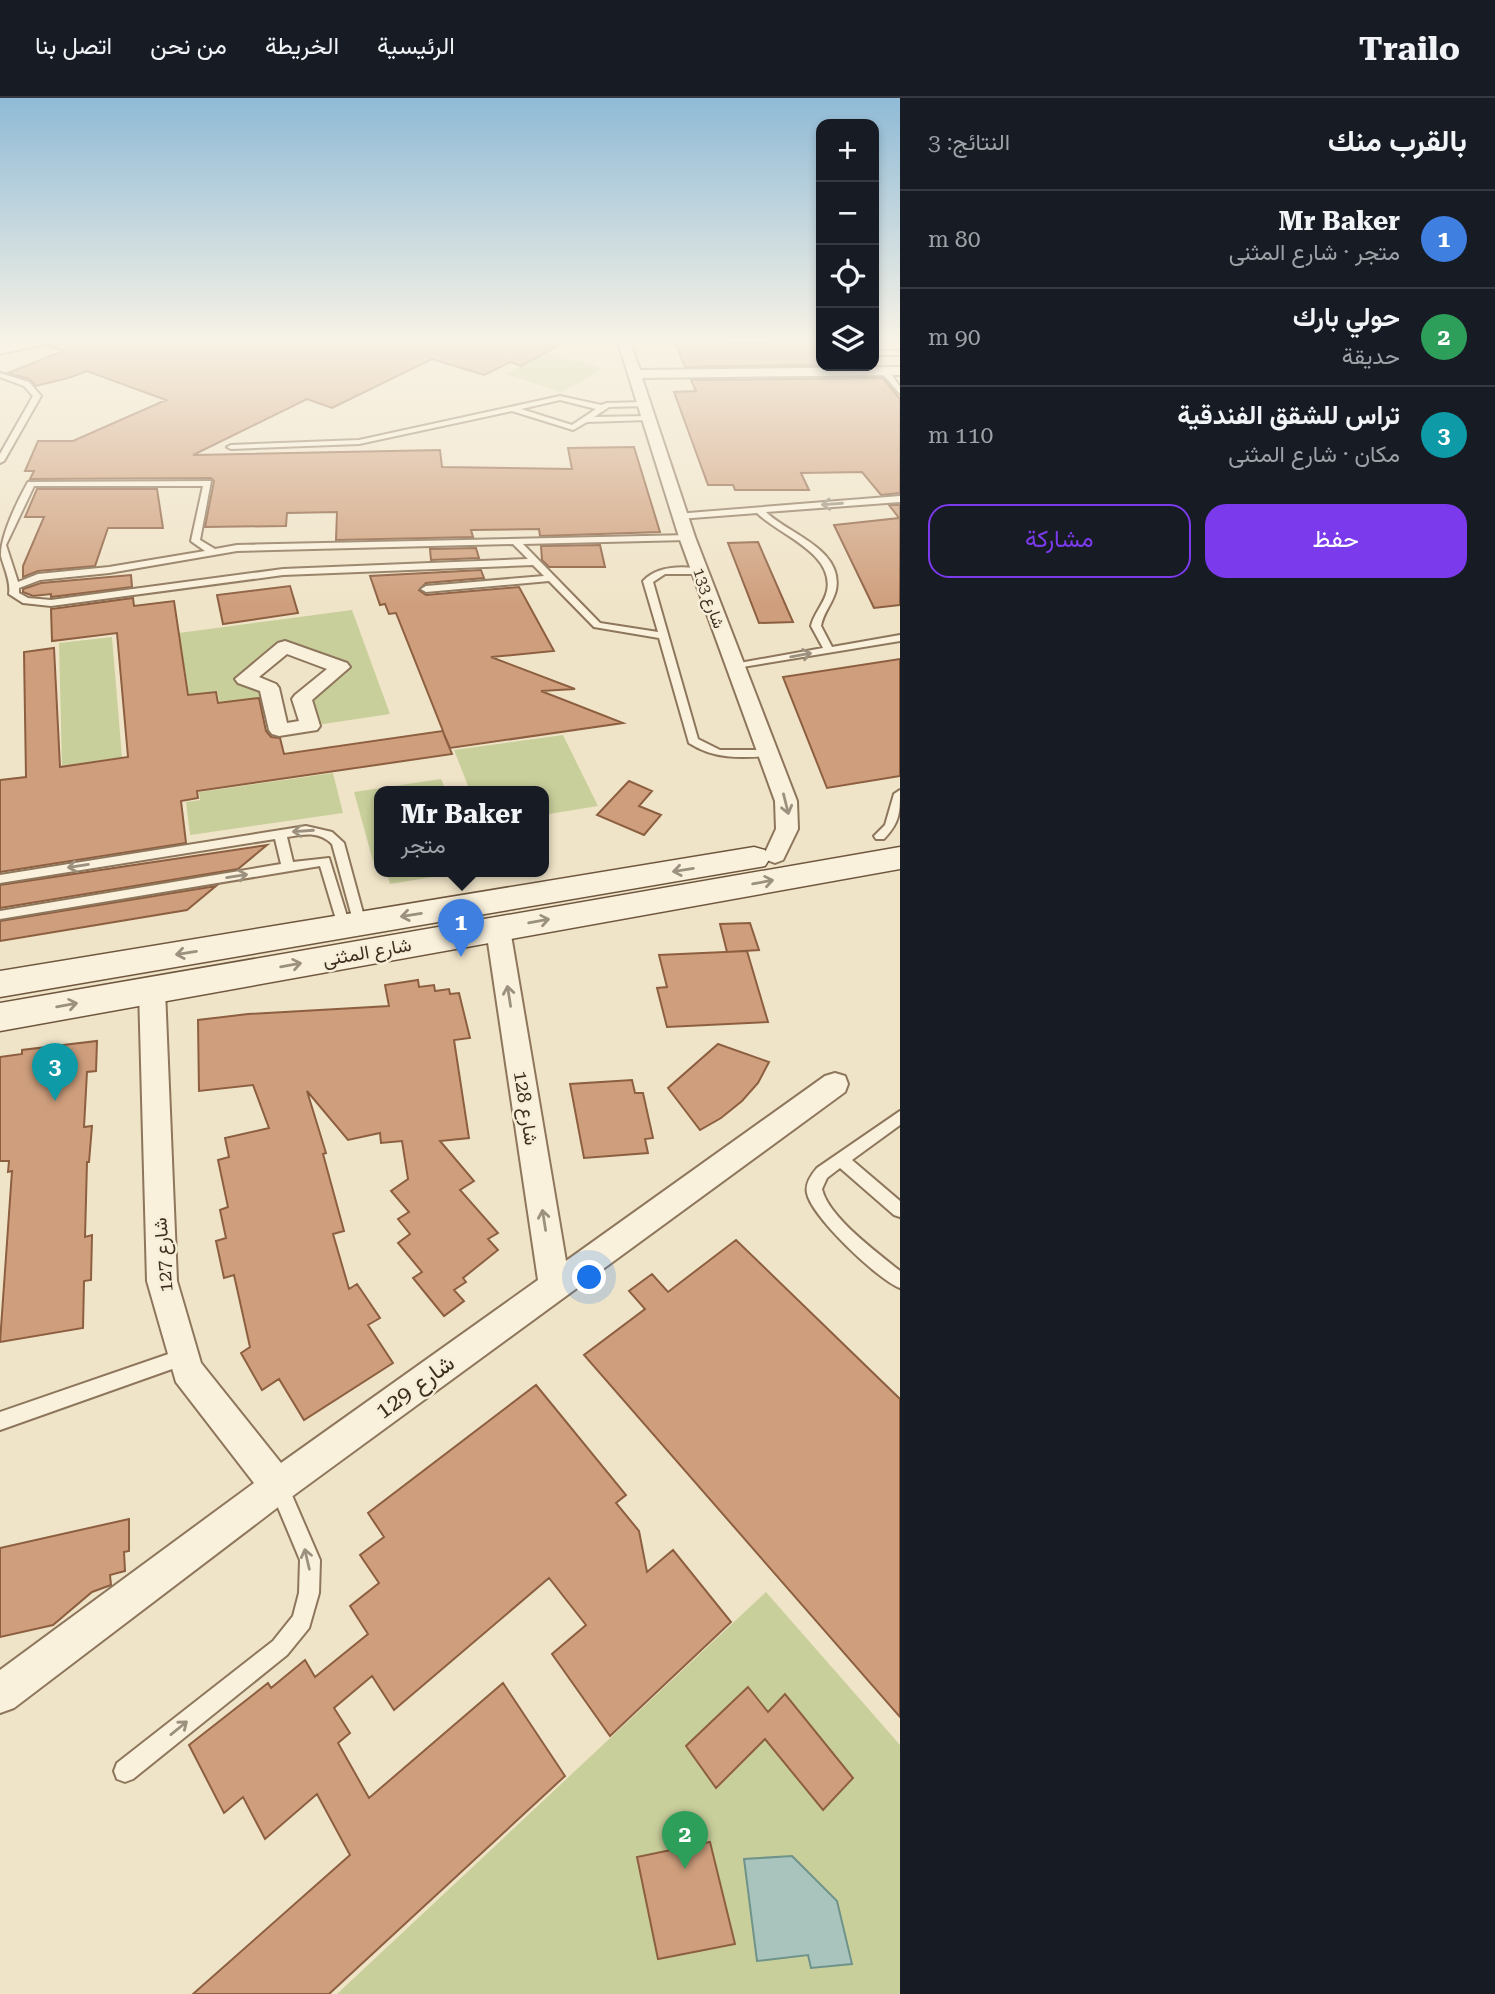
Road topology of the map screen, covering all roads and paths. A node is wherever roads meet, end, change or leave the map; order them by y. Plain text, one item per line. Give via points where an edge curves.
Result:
1 (19, 427) edge
2 (426, 427) edge
3 (651, 427) edge
4 (231, 447) dead end
5 (0, 461) edge
6 (900, 499) edge
7 (759, 510) junction
8 (679, 516) junction
9 (687, 537) junction
10 (515, 541) junction
11 (212, 551) junction
12 (533, 562) junction
13 (699, 571) junction
14 (548, 578) junction
15 (15, 587) junction
16 (426, 589) dead end
17 (662, 636) junction
18 (900, 638) edge
19 (829, 651) junction
20 (734, 667) junction
21 (302, 699) joint
22 (767, 753) junction
23 (900, 794) edge
24 (280, 834) junction
25 (893, 843) edge
26 (775, 855) junction
27 (288, 867) junction
28 (0, 879) edge
29 (0, 915) edge
30 (352, 925) junction
31 (498, 929) junction
32 (0, 984) edge
33 (152, 990) junction
34 (0, 1017) edge
35 (835, 1084) dead end
36 (900, 1118) edge
37 (841, 1160) junction
38 (900, 1210) edge
39 (900, 1281) edge
40 (555, 1288) junction
41 (183, 1357) junction
42 (0, 1421) edge
43 (278, 1486) junction
44 (0, 1694) edge
45 (125, 1771) dead end

1 - 5 lane
2 - 4 lane via 359,442
3 - 8 street, شارع 133
6 -> 7 lane
7 - 8 lane
7 - 19 lane via 776,526 805,541 826,566 832,591 816,626
8 - 9 street, شارع 133
9 - 10 lane
9 - 13 street, شارع 133
10 - 11 lane
10 - 12 lane
11 - 15 lane via 109,570 38,577
11 - 15 lane via 195,541 208,482 31,484 2,545
12 - 14 lane
12 - 15 lane via 283,572 51,603 18,598
13 - 17 lane via 664,572 648,581
13 - 20 street, شارع 133
14 - 16 lane
14 - 17 lane via 597,625
17 - 22 lane via 692,741 709,752 726,755
18 - 19 lane
20 -> 19 lane
20 - 22 street, شارع 133
21 - 21 street via 310,726 279,730 270,688 245,679 285,647 340,667
22 -> 26 street, شارع 133 via 789,815 788,829
23 - 25 lane via 890,826
24 - 27 lane
24 -> 28 lane
30 -> 24 lane via 340,850 332,835 306,830
25 - 26 street, شارع المثنى
31 -> 25 street, شارع المثنى
26 -> 30 street, شارع المثنى
29 -> 27 lane
27 - 30 lane via 326,861
30 -> 32 street, شارع المثنى
33 -> 31 street, شارع المثنى
40 -> 31 street, شارع 128
34 -> 33 street, شارع المثنى
33 - 41 street, شارع 127 via 162,1281
35 - 40 street, شارع 129
36 - 37 lane
37 - 38 lane
37 - 39 lane via 815,1180 817,1201
40 - 43 street, شارع 129
41 - 42 lane
41 - 43 street, شارع 127 via 187,1371
43 - 44 street, شارع 129
45 -> 43 lane via 281,1648 302,1621 310,1560

